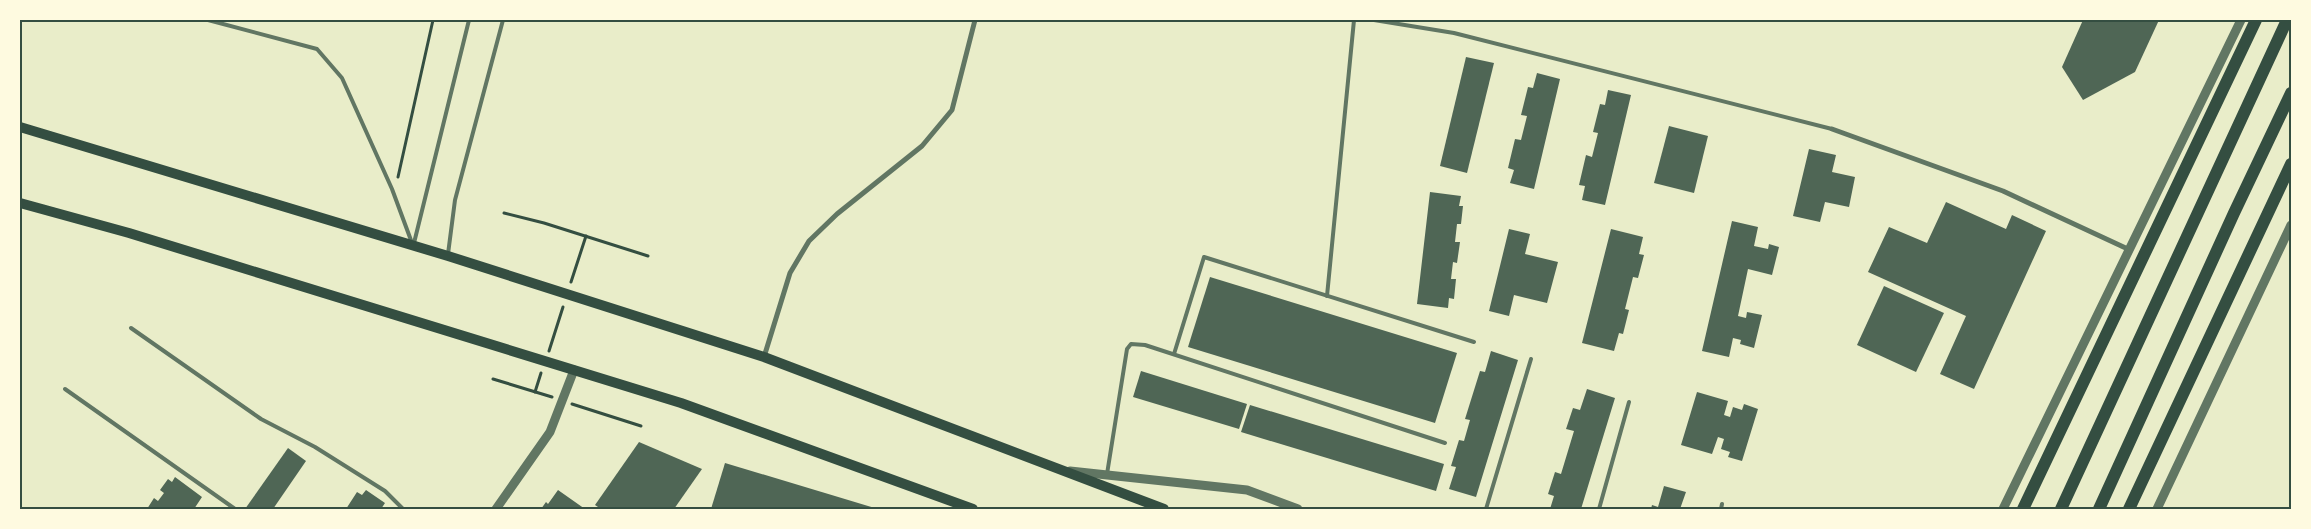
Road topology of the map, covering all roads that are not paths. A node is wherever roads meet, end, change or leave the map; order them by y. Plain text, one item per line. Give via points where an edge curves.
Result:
1 (208, 20) edge
2 (470, 20) edge
3 (503, 20) edge
4 (975, 20) edge
5 (1354, 20) edge
6 (1374, 20) edge
7 (2242, 20) edge
8 (2256, 20) edge
9 (2287, 20) edge
10 (2291, 93) edge
11 (20, 127) edge
12 (1832, 129) joint
13 (2291, 164) edge
14 (20, 203) edge
15 (2291, 225) edge
16 (413, 246) junction
17 (2130, 250) junction
18 (448, 256) junction
19 (1327, 296) junction
20 (130, 328) dead end
21 (1474, 342) dead end
22 (1174, 354) junction
23 (764, 358) junction
24 (1531, 359) dead end
25 (574, 370) junction
26 (65, 390) dead end
27 (1628, 402) dead end
28 (1445, 442) dead end
29 (1063, 471) junction
30 (1107, 474) junction
31 (235, 509) edge
32 (403, 509) edge
33 (496, 509) edge
34 (973, 509) edge
35 (1164, 509) edge
36 (1298, 509) edge
37 (1486, 509) edge
38 (1599, 509) edge
39 (2003, 509) edge
40 (2023, 509) edge
41 (2061, 509) edge
42 (2099, 509) edge
43 (2129, 509) edge
44 (2157, 509) edge

1 - 16 lane via 317,49 342,78 392,189
2 - 16 lane
3 - 18 lane via 455,200
4 - 23 street via 952,110 922,146 809,240 790,273
5 - 19 lane
6 - 12 lane via 1454,32
7 - 17 street
8 - 40 highway
9 - 41 highway
10 - 42 highway
11 - 16 main road
12 - 17 street via 2003,191
13 - 43 highway
14 - 25 main road via 129,233
15 - 44 street
16 - 18 main road
17 - 39 street
18 - 23 main road
19 - 21 lane
19 - 22 lane via 1204,257
20 - 32 lane via 261,419 315,447 385,491
22 - 28 lane
22 - 30 lane via 1146,345 1131,344 1127,350
23 - 29 main road
24 - 37 lane
25 - 33 street via 550,432
25 - 34 main road via 681,403
26 - 31 lane
27 - 38 lane
29 - 30 street
29 - 35 main road
30 - 36 street via 1246,490

